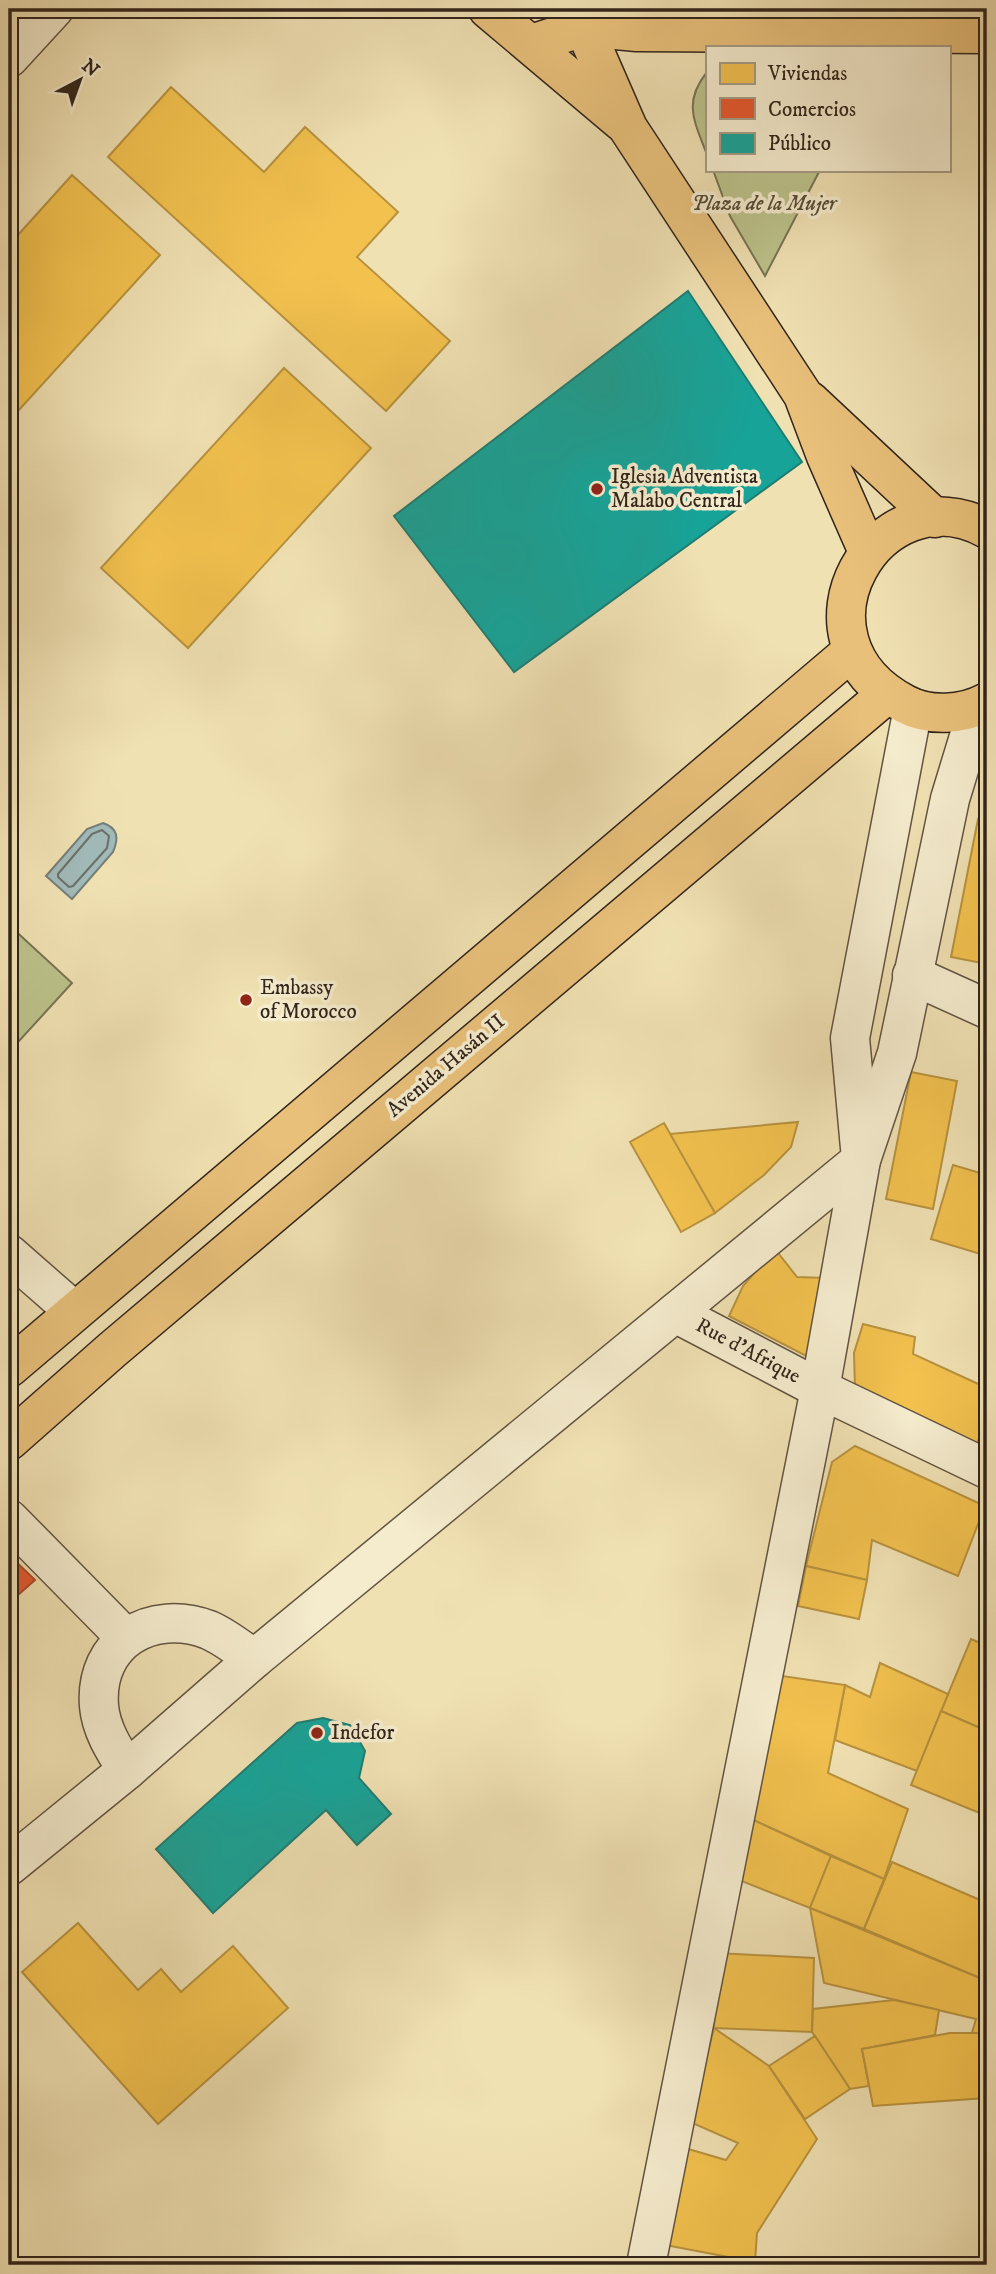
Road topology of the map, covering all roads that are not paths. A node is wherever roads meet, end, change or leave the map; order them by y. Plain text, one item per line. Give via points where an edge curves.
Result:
1 (54, 9) edge
2 (488, 9) edge
3 (628, 17) edge
4 (575, 18) edge
5 (987, 34) edge
6 (531, 44) junction
7 (9, 58) edge
8 (628, 128) junction
9 (803, 395) junction
10 (935, 517) junction
11 (987, 528) edge
12 (868, 552) junction
13 (852, 650) junction
14 (900, 701) junction
15 (983, 705) edge
16 (912, 975) junction
17 (987, 1009) edge
18 (861, 1160) junction
19 (9, 1254) edge
20 (74, 1311) junction
21 (675, 1313) junction
22 (9, 1368) edge
23 (820, 1389) junction
24 (9, 1441) edge
25 (987, 1469) edge
26 (9, 1519) edge
27 (126, 1638) junction
28 (254, 1659) junction
29 (127, 1770) junction
30 (9, 1866) edge
31 (646, 2265) edge

1 - 7 street
2 - 6 main road
3 - 4 main road
3 - 5 main road
4 - 6 main road
4 - 8 main road
6 - 8 main road
8 - 9 main road
9 - 10 main road
9 - 12 main road
10 - 11 main road via 958,518
10 - 12 main road via 887,535
12 - 13 main road via 847,599 846,625
13 - 14 main road via 867,675
13 - 20 main road
14 - 15 main road via 935,712
14 - 18 street via 850,1038
14 - 24 main road, Avenida Hasán II via 197,1278
15 - 16 street via 950,799
16 - 17 street
16 - 18 street via 897,1053
18 - 21 street
18 - 23 street
19 - 20 street
20 - 22 main road
21 - 23 street, Rue d'Afrique
21 - 28 street
23 - 25 street, Rue d'Afrique
23 - 31 street
26 - 27 street
27 - 28 street via 156,1626 193,1626 210,1631
27 - 29 street via 104,1667 99,1708 112,1746
28 - 29 street
29 - 30 street

